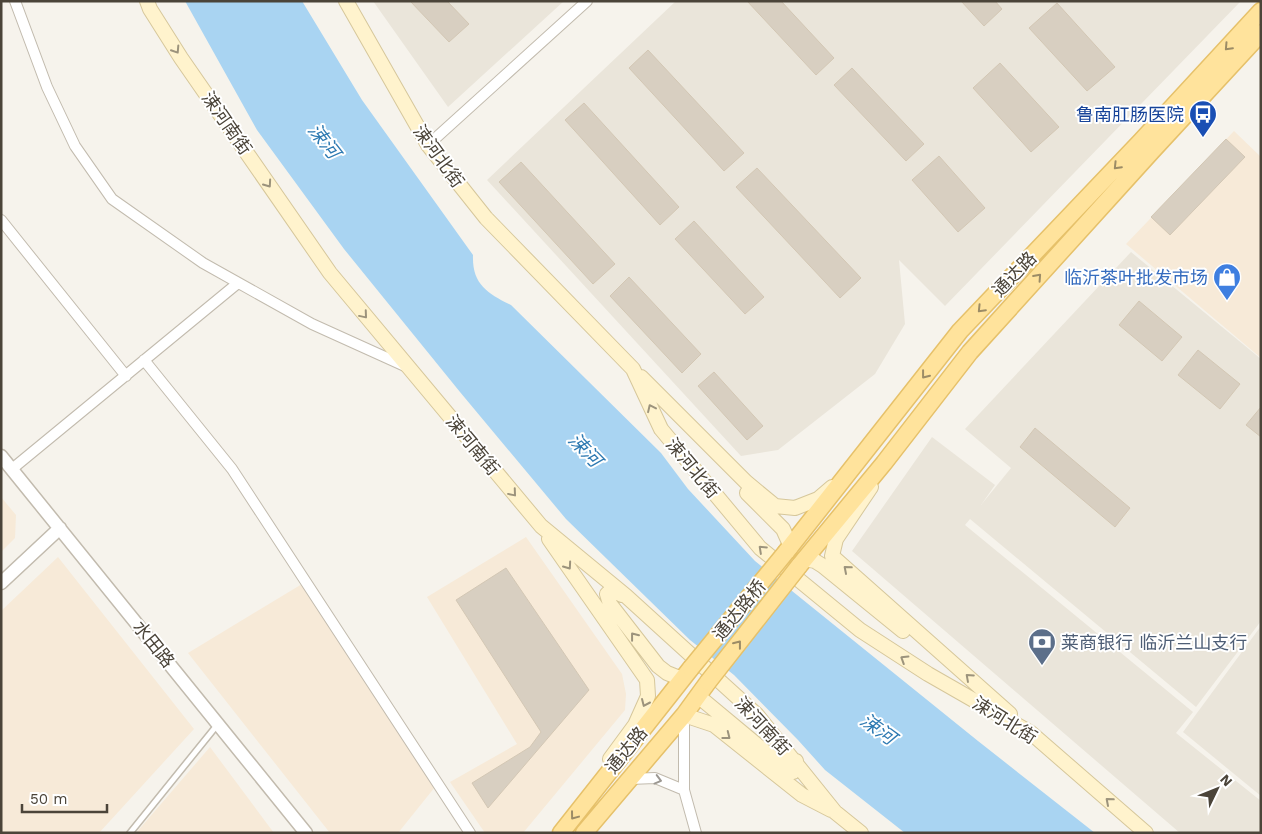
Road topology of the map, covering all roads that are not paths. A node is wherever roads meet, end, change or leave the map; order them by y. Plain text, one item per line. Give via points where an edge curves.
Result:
1 (15, 1) edge
2 (346, 1) edge
3 (587, 1) edge
4 (146, 4) edge
5 (1261, 11) edge
6 (1261, 33) edge
7 (428, 146) junction
8 (1, 220) edge
9 (238, 283) junction
10 (144, 360) junction
11 (408, 368) junction
12 (633, 369) junction
13 (126, 376) junction
14 (669, 440) junction
15 (1, 456) edge
16 (884, 462) junction
17 (12, 470) junction
18 (846, 475) junction
19 (540, 526) junction
20 (60, 528) junction
21 (789, 549) junction
22 (801, 562) junction
23 (1, 583) edge
24 (626, 596) junction
25 (687, 673) junction
26 (928, 674) junction
27 (708, 682) joint
28 (698, 696) junction
29 (684, 715) junction
30 (218, 724) junction
31 (1031, 733) junction
32 (796, 761) junction
33 (630, 779) junction
34 (594, 789) junction
35 (684, 790) junction
36 (835, 812) junction
37 (130, 833) edge
38 (306, 833) edge
39 (470, 833) edge
40 (561, 833) edge
41 (584, 833) edge
42 (696, 833) edge
43 (861, 833) edge
44 (1146, 833) edge

1 - 9 street via 47,87 75,146 112,199 203,263
2 - 7 main road, 涑河北街
3 - 7 street
4 -> 11 main road, 涑河南街 via 330,273
5 -> 18 main road, 通达路 via 960,331
16 -> 6 main road, 通达路 via 970,352
7 - 12 main road, 涑河北街 via 486,218
8 - 13 street
9 - 10 street
9 - 11 street via 312,324
10 - 13 street
10 - 39 street via 232,469
11 -> 19 main road, 涑河南街
14 -> 12 main road, 涑河北街
12 - 18 main road via 746,482 775,506 795,508 818,498
13 - 17 street
14 - 21 main road via 672,428 682,427 783,530
26 -> 14 main road, 涑河北街 via 860,630 760,548
15 - 17 street, 水田路
16 - 22 main road, 通达路
31 -> 16 main road via 832,556 836,539 866,496
17 - 20 street, 水田路
18 - 21 main road, 通达路
19 - 24 main road, 涑河南街
19 -> 34 main road via 647,680 648,696 635,725 603,768
20 - 23 street
20 - 30 street, 水田路
21 - 25 main road, 通达路桥, bridge
22 - 26 main road via 815,562 823,566 944,669 939,674
27 -> 22 main road, 通达路桥, bridge
25 -> 24 main road via 667,673 658,666 610,604 607,594 612,590
24 - 32 main road, 涑河南街 via 757,715
25 - 34 main road, 通达路
26 - 31 main road, 涑河北街
27 - 28 main road, 通达路
28 - 29 main road, 通达路
28 - 32 main road via 793,772
29 - 33 main road, 通达路
29 - 35 street
29 -> 36 main road via 714,725 802,795
30 - 37 lane
30 - 38 street, 水田路
44 -> 31 main road, 涑河北街
32 - 36 main road, 涑河南街
33 -> 35 street via 655,778
33 - 41 main road, 通达路
34 -> 40 main road, 通达路
35 - 42 street
36 - 43 main road, 涑河南街

